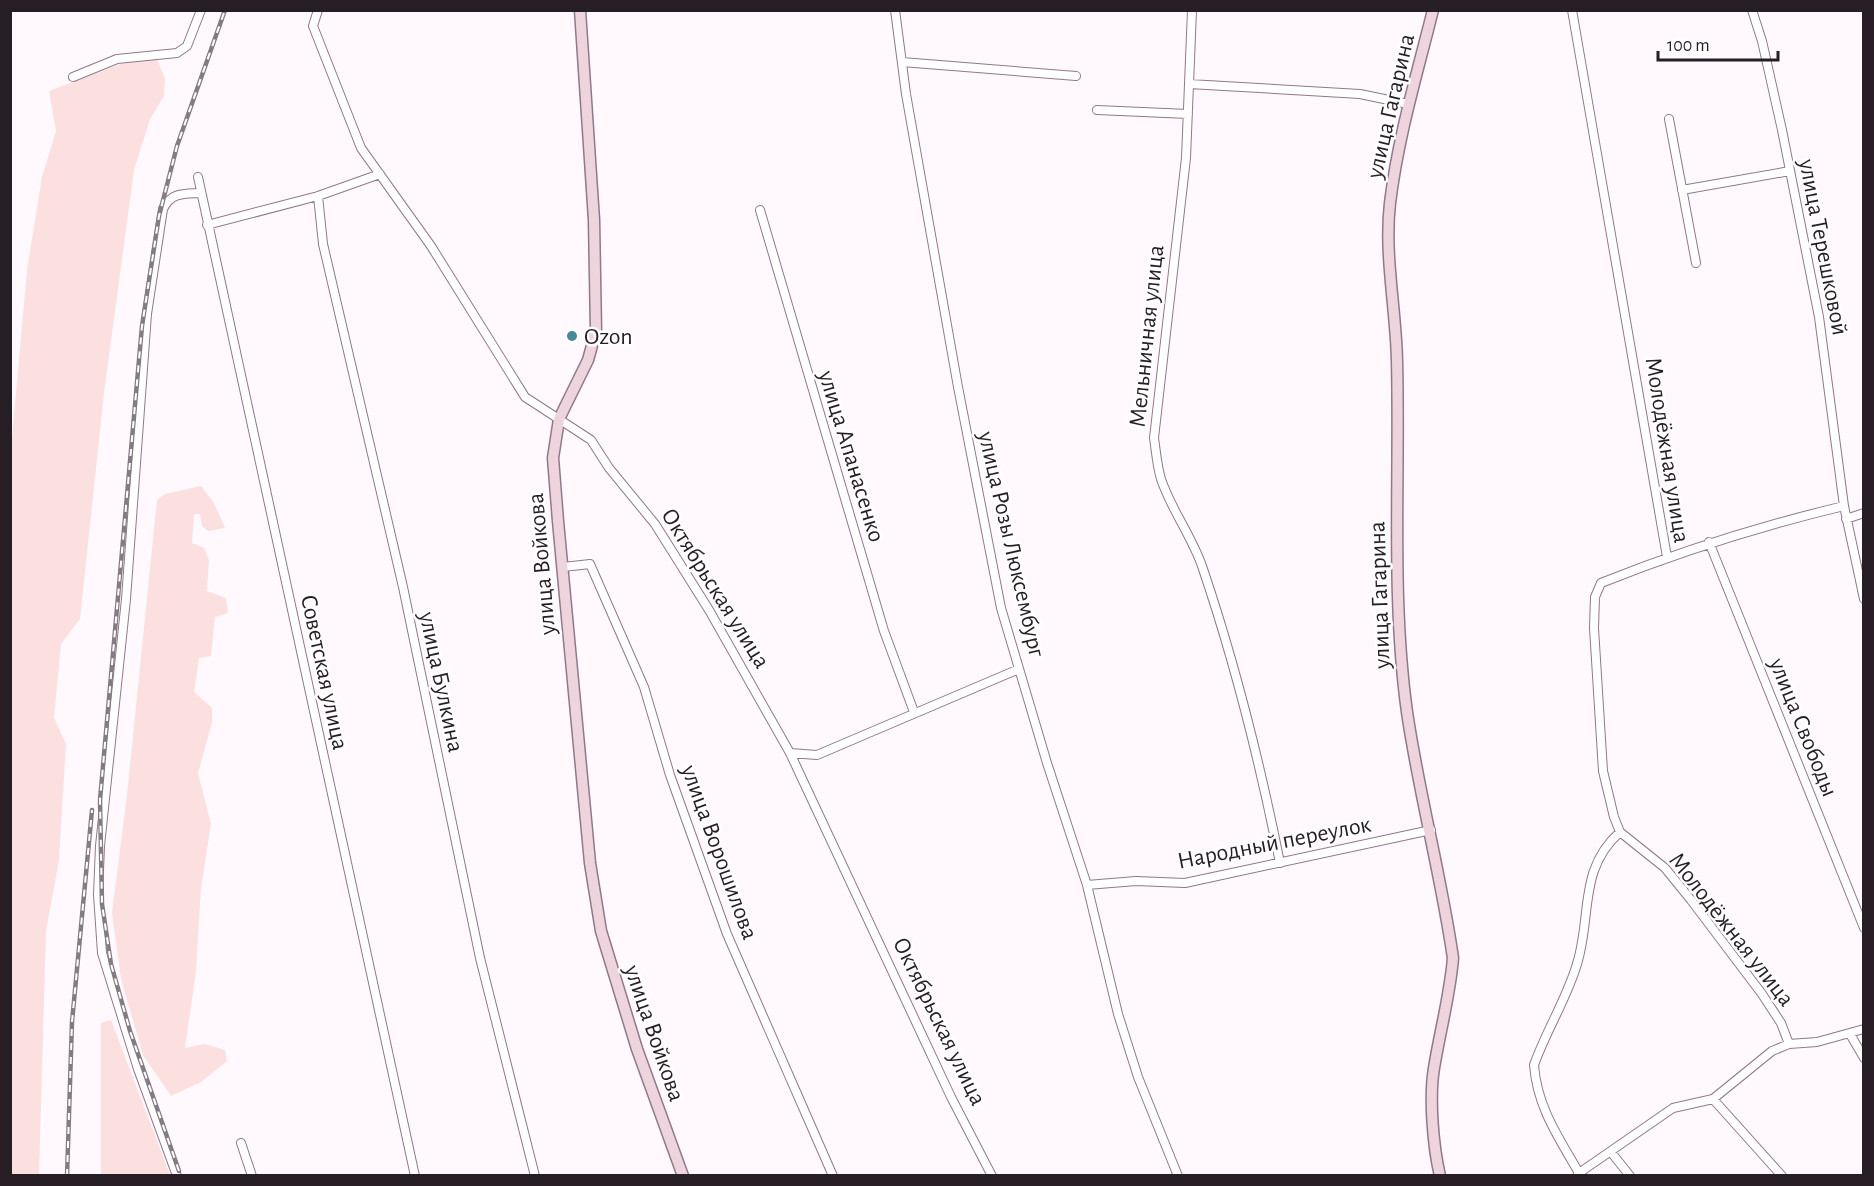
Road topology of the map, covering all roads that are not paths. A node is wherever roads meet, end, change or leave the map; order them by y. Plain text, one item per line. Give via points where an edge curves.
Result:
1 (201, 10) edge
2 (318, 10) edge
3 (580, 10) edge
4 (895, 10) edge
5 (1192, 10) edge
6 (1433, 10) edge
7 (1572, 10) edge
8 (1752, 10) edge
9 (902, 62) junction
10 (1076, 76) dead end
11 (73, 77) dead end
12 (1189, 84) junction
13 (1408, 104) junction
14 (1097, 110) dead end
15 (1188, 114) junction
16 (1669, 118) dead end
17 (1790, 171) junction
18 (380, 174) junction
19 (198, 177) dead end
20 (1682, 190) junction
21 (201, 193) junction
22 (318, 196) junction
23 (760, 210) dead end
24 (207, 225) junction
25 (1696, 263) dead end
26 (559, 419) junction
27 (1844, 506) junction
28 (1863, 513) edge
29 (1846, 519) junction
30 (1709, 542) junction
31 (1667, 557) junction
32 (562, 567) junction
33 (1863, 599) edge
34 (1019, 669) junction
35 (914, 712) junction
36 (790, 753) junction
37 (1431, 830) junction
38 (1620, 832) junction
39 (1280, 863) junction
40 (1087, 885) junction
41 (1863, 928) edge
42 (1863, 1029) edge
43 (1850, 1034) junction
44 (1788, 1044) junction
45 (1863, 1058) edge
46 (1713, 1099) junction
47 (241, 1143) dead end
48 (1611, 1152) junction
49 (1578, 1174) edge
50 (177, 1176) edge
51 (252, 1176) edge
52 (415, 1176) edge
53 (535, 1176) edge
54 (683, 1176) edge
55 (833, 1176) edge
56 (992, 1176) edge
57 (1178, 1176) edge
58 (1440, 1176) edge
59 (1630, 1176) edge
60 (1782, 1176) edge

1 - 11 street via 187,46 177,53 117,59
2 - 18 street via 313,26 361,148
3 - 26 main road via 594,220 596,331 588,360
4 - 9 street, улица Розы Люксембург
5 - 12 street, Мельничная улица
6 - 13 main road, улица Гагарина
7 - 31 street, Молодёжная улица
8 - 17 street, улица Терешковой
9 - 10 street
9 - 34 street, улица Розы Люксембург via 1001,608
12 - 13 street via 1360,94
12 - 15 street, Мельничная улица
13 - 37 main road, улица Гагарина via 1390,207 1398,359 1396,525 1407,713
14 - 15 street
15 - 39 street, Мельничная улица via 1154,438 1161,477 1202,567 1258,755
16 - 20 street
17 - 20 street
17 - 27 street, улица Терешковой via 1819,317
18 - 22 street
18 - 26 street via 431,246 525,397
19 - 21 street, Советская улица
20 - 25 street
21 - 24 street, Советская улица
21 - 50 street via 177,195 168,199 163,208 139,408 126,599 98,895 102,953
22 - 24 street
22 - 53 street, улица Булкина via 322,244 403,587 480,958
23 - 35 street, улица Апанасенко via 884,631
24 - 52 street, Советская улица
26 - 32 main road, улица Войкова via 553,458
26 - 36 street, Октябрьская улица via 591,440 655,525 709,610
27 - 29 street, улица Терешковой
27 - 30 street
28 - 29 street
29 - 33 street, улица Терешковой
30 - 31 street
30 - 41 street, улица Свободы
31 - 38 street, Молодёжная улица via 1601,583 1595,597 1593,628 1604,771 1607,795
32 - 54 main road, улица Войкова via 600,931
32 - 55 street, улица Ворошилова via 590,564 644,687 670,775 728,934
34 - 35 street
34 - 40 street, улица Розы Люксембург
35 - 36 street via 817,755
36 - 56 street, Октябрьская улица
37 - 39 street, Народный переулок
37 - 58 main road, улица Гагарина via 1453,958 1432,1085
38 - 44 street, Молодёжная улица via 1665,868 1691,900 1762,994 1781,1023
38 - 49 street via 1598,859 1590,878 1578,963 1534,1065 1545,1114
39 - 40 street, Народный переулок via 1185,883
40 - 57 street, улица Розы Люксембург via 1131,1056
42 - 43 street, Молодёжная улица
43 - 44 street, Молодёжная улица
43 - 45 street
44 - 46 street, Молодёжная улица via 1772,1051
46 - 48 street, Молодёжная улица via 1673,1108
46 - 60 street
47 - 51 street
48 - 49 street, Молодёжная улица
48 - 59 street

